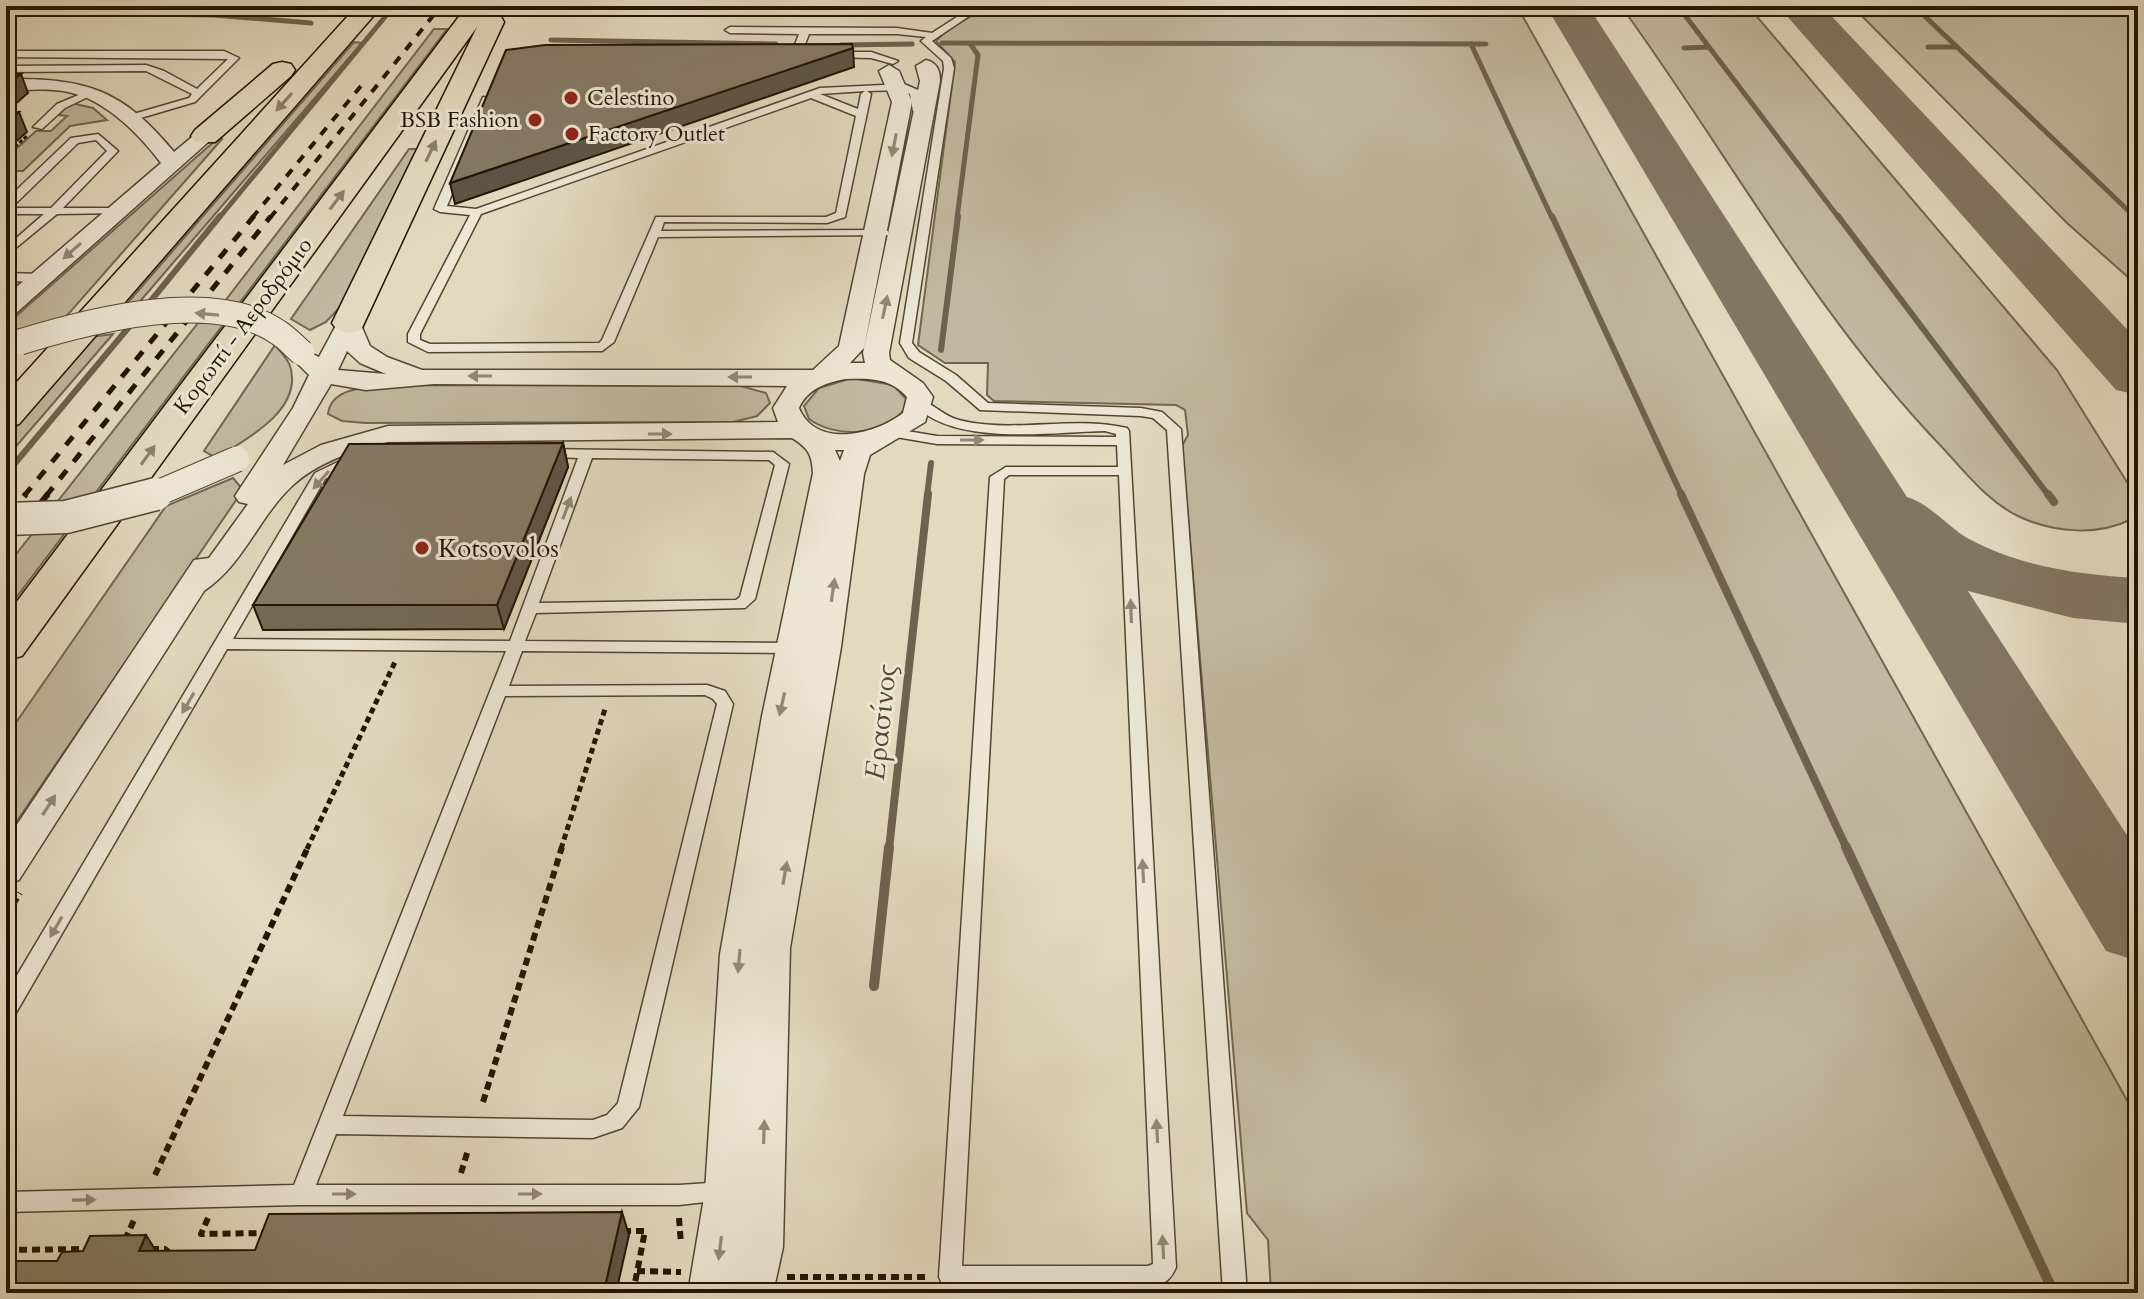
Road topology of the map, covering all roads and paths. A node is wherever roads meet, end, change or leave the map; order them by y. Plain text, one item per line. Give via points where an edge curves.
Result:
1 (351, 6) edge
2 (370, 6) edge
3 (480, 6) edge
4 (501, 6) edge
5 (980, 6) edge
6 (730, 30) dead end
7 (805, 31) junction
8 (930, 35) junction
9 (6, 54) edge
10 (780, 55) edge
11 (796, 55) junction
12 (6, 69) edge
13 (893, 73) junction
14 (493, 84) edge
15 (6, 85) edge
16 (91, 93) junction
17 (200, 93) junction
18 (810, 94) junction
19 (866, 94) dead end
20 (923, 112) junction
21 (863, 115) junction
22 (127, 119) junction
23 (38, 127) joint
24 (205, 136) junction
25 (157, 142) junction
26 (6, 155) edge
27 (173, 164) junction
28 (6, 209) edge
29 (118, 211) junction
30 (53, 212) junction
31 (477, 212) junction
32 (900, 232) junction
33 (875, 233) junction
34 (653, 234) junction
35 (6, 253) edge
36 (6, 277) edge
37 (41, 278) junction
38 (6, 309) edge
39 (349, 323) junction
40 (13, 345) edge
41 (321, 372) junction
42 (434, 376) junction
43 (894, 376) junction
44 (820, 377) junction
45 (921, 404) junction
46 (6, 416) edge
47 (806, 434) junction
48 (887, 435) junction
49 (285, 438) junction
50 (1124, 441) junction
51 (381, 444) junction
52 (526, 453) edge
53 (587, 453) junction
54 (1126, 471) junction
55 (6, 519) edge
56 (194, 584) junction
57 (51, 585) junction
58 (530, 608) junction
59 (223, 644) junction
60 (405, 644) junction
61 (516, 645) junction
62 (6, 646) edge
63 (810, 648) junction
64 (6, 679) edge
65 (499, 691) junction
66 (606, 704) dead end
67 (14, 880) edge
68 (6, 916) edge
69 (6, 1012) edge
70 (483, 1102) dead end
71 (329, 1125) junction
72 (469, 1145) dead end
73 (461, 1173) dead end
74 (744, 1191) junction
75 (301, 1195) junction
76 (144, 1199) junction
77 (6, 1202) edge
78 (122, 1213) dead end
79 (195, 1213) dead end
80 (614, 1231) edge
81 (269, 1233) edge
82 (105, 1249) edge
83 (6, 1250) edge
84 (147, 1259) edge
85 (161, 1259) edge
86 (179, 1265) edge
87 (637, 1271) junction
88 (950, 1277) junction
89 (704, 1283) edge
90 (764, 1285) edge
91 (633, 1293) edge
92 (1235, 1293) edge

1 - 24 highway
2 -> 46 highway
57 -> 3 highway, Κορωπί - Αεροδρόμιο
39 -> 4 highway
5 - 8 lane
6 - 7 lane
7 - 8 lane
7 - 11 lane
8 - 92 lane via 926,41 948,60 949,68 906,343 914,355 985,407 1141,412 1157,415 1174,429
9 - 17 lane via 233,56 234,61
10 - 11 lane
11 - 13 lane via 863,55
12 - 17 lane via 146,68
13 - 18 lane
13 - 20 lane via 915,92 917,109
13 - 20 street via 911,74 926,66 931,76
13 -> 33 street via 902,102
14 - 31 lane via 439,204 448,212
15 - 16 street via 68,86
16 - 22 street
16 - 23 lane via 61,106
17 - 22 lane via 183,104
18 - 21 lane
18 - 31 lane
19 - 21 lane
20 - 32 street
21 - 34 lane via 841,215 660,219
22 - 25 street
23 - 26 path
24 - 25 street
24 - 27 street
25 - 27 street
27 - 29 street
28 - 30 lane
28 - 30 lane via 75,140 98,137 112,155
29 - 30 lane
29 -> 37 street
30 - 35 lane
31 - 34 lane via 414,334 419,346 602,347
32 - 33 lane
43 -> 32 street via 878,363 876,353
33 - 34 lane
33 - 44 street via 851,348
36 - 37 lane
37 - 38 street
39 - 41 street
39 - 42 street via 350,341 369,357
41 -> 40 street, bridge via 285,337 260,324 197,313 104,319
41 - 42 street via 374,381
41 - 49 street via 306,408
44 -> 42 street
43 - 44 street via 859,370
43 - 45 street via 912,385
44 - 47 street via 787,403 789,420
45 - 48 street via 916,416
45 - 50 lane via 929,414 967,427 1113,427 1122,431
47 - 48 street via 839,442
51 -> 47 street
47 - 63 street via 826,458 827,473
48 -> 50 lane
63 -> 48 street via 853,461 857,451
49 - 51 street via 337,433
49 - 55 street, bridge via 130,502 52,518
49 - 56 street
50 - 54 lane
51 - 56 street via 334,450 291,471 218,567
51 -> 59 lane via 320,476
52 - 53 lane
58 -> 53 lane
53 - 58 lane via 779,459 779,488 747,599 731,607
54 - 88 lane via 1006,471 997,477
88 -> 54 lane via 1148,1277 1165,1267
67 -> 56 street
57 - 62 highway, Κορωπί - Αεροδρόμιο
57 - 64 highway via 29,648
58 - 61 lane
59 - 60 lane
59 -> 69 lane
60 - 61 lane
60 - 76 path
61 - 63 lane
61 - 65 lane
63 - 74 street via 779,716 739,954
65 - 71 lane
65 - 71 lane via 707,690 725,704 628,1107 614,1122 593,1129
66 - 70 path
67 - 68 path
71 - 75 lane
72 - 73 path
75 -> 74 lane
74 -> 89 street
74 - 90 street
75 - 76 lane
77 -> 76 lane
78 - 86 path via 137,1213 120,1249 165,1249
79 - 81 path via 210,1213 201,1234
80 - 87 path via 645,1231
82 - 83 path
84 - 85 path
87 - 89 path
87 - 91 path
88 - 90 path

